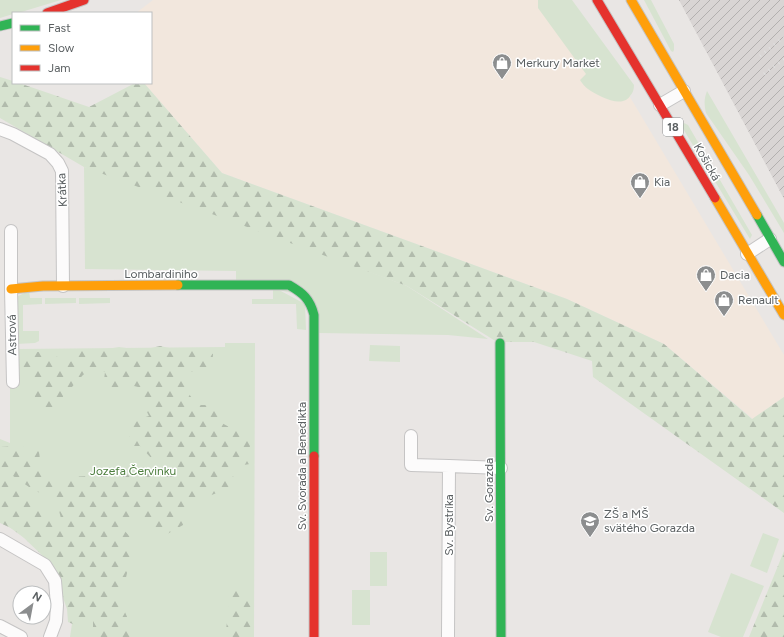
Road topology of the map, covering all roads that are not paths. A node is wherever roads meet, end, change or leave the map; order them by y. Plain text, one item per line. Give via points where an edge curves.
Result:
1 (84, 0) edge
2 (597, 0) edge
3 (631, 0) edge
4 (50, 12) edge
5 (12, 23) edge
6 (0, 26) edge
7 (684, 91) junction
8 (660, 105) junction
9 (0, 129) edge
10 (11, 231) dead end
11 (770, 239) junction
12 (747, 254) junction
13 (784, 262) edge
14 (63, 286) junction
15 (11, 289) junction
16 (307, 297) joint
17 (784, 315) edge
18 (500, 343) dead end
19 (13, 382) dead end
20 (411, 436) dead end
21 (449, 466) junction
22 (501, 468) junction
23 (0, 539) edge
24 (0, 626) edge
25 (21, 637) edge
26 (50, 637) edge
27 (314, 637) edge
28 (448, 637) edge
29 (501, 637) edge

1 - 4 street
2 - 8 street, Košická / 18
3 - 7 street, Košická / 18
5 - 6 street
7 - 8 street
7 - 11 street, Košická / 18
8 - 12 street, Košická / 18
9 - 14 street, Krátka via 50,154 62,171
10 - 15 street, Astrová
11 - 12 street
11 - 13 street, Košická / 18
12 - 17 street, Košická / 18
14 - 15 street, Lombardiniho
14 - 16 street, Lombardiniho via 289,285
15 - 19 street, Astrová
16 - 27 street, Sv. Svorada a Benedikta via 314,315
18 - 22 street, Sv. Gorazda
20 - 21 street via 411,465
21 - 22 street
21 - 28 street, Sv. Bystríka
22 - 29 street, Sv. Gorazda
23 - 26 street via 45,565 55,581 56,622
24 - 25 street

